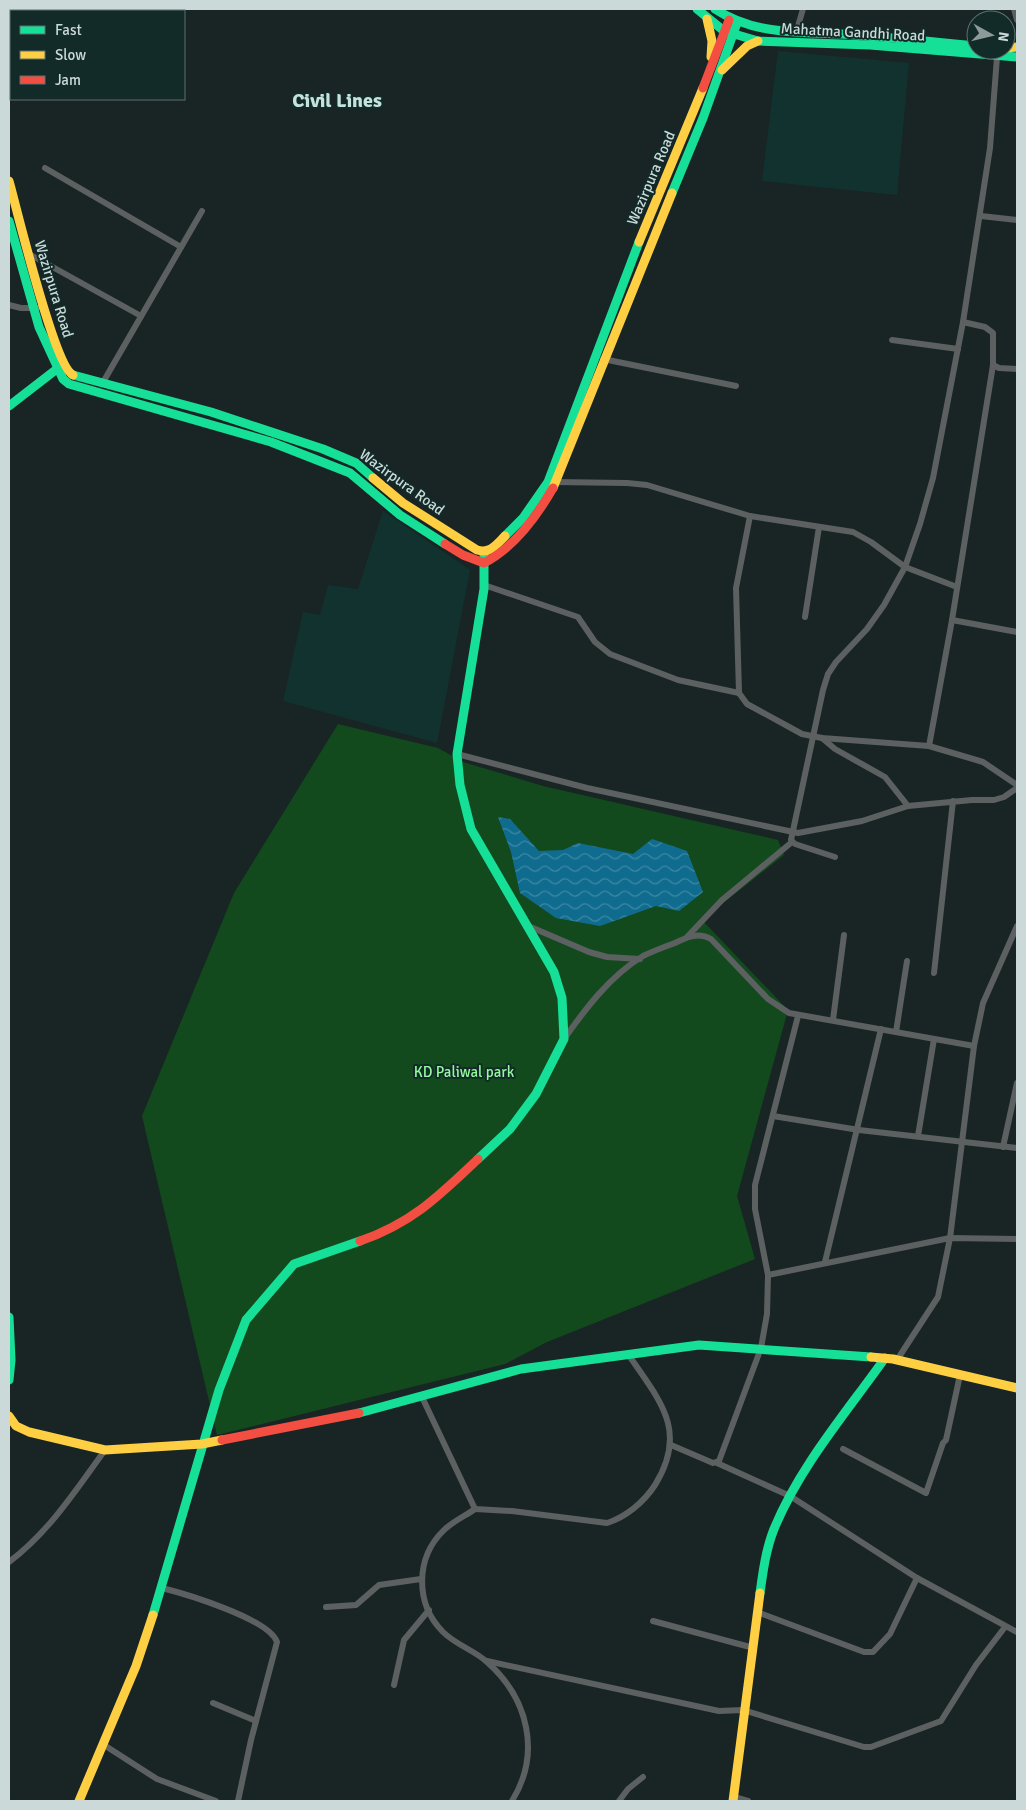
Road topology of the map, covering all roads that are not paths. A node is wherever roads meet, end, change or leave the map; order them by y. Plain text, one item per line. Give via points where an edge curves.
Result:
1 (697, 9) edge
2 (715, 9) edge
3 (803, 9) edge
4 (1014, 9) edge
5 (707, 19) junction
6 (1017, 20) edge
7 (733, 21) junction
8 (728, 33) junction
9 (796, 33) junction
10 (758, 41) junction
11 (966, 45) edge
12 (966, 54) edge
13 (997, 60) edge
14 (711, 65) junction
15 (720, 71) junction
16 (45, 168) dead end
17 (10, 185) edge
18 (202, 212) dead end
19 (981, 216) junction
20 (1017, 220) edge
21 (9, 221) edge
22 (181, 247) junction
23 (29, 254) junction
24 (9, 305) edge
25 (38, 308) junction
26 (141, 316) junction
27 (963, 322) junction
28 (892, 340) dead end
29 (958, 350) junction
30 (602, 359) junction
31 (993, 365) junction
32 (61, 366) junction
33 (1017, 369) edge
34 (102, 384) junction
35 (736, 386) dead end
36 (9, 406) edge
37 (552, 482) junction
38 (750, 516) junction
39 (818, 527) junction
40 (484, 552) junction
41 (484, 563) junction
42 (905, 567) junction
43 (484, 585) junction
44 (957, 587) junction
45 (804, 617) dead end
46 (952, 620) junction
47 (1017, 632) edge
48 (739, 693) junction
49 (814, 737) junction
50 (822, 738) junction
51 (929, 746) junction
52 (457, 754) junction
53 (1017, 786) edge
54 (954, 801) junction
55 (908, 806) junction
56 (792, 833) junction
57 (792, 842) junction
58 (835, 857) dead end
59 (525, 924) junction
60 (1017, 926) edge
61 (844, 935) dead end
62 (686, 938) junction
63 (640, 959) junction
64 (906, 961) dead end
65 (934, 973) dead end
66 (798, 1016) junction
67 (833, 1020) junction
68 (882, 1030) junction
69 (896, 1032) junction
70 (564, 1039) junction
71 (934, 1040) junction
72 (974, 1046) junction
73 (1017, 1083) edge
74 (773, 1116) junction
75 (859, 1130) junction
76 (918, 1136) junction
77 (961, 1142) junction
78 (1004, 1147) junction
79 (1017, 1148) edge
80 (950, 1238) junction
81 (1017, 1239) edge
82 (825, 1262) junction
83 (768, 1275) junction
84 (9, 1317) edge
85 (760, 1348) junction
86 (628, 1354) junction
87 (885, 1358) junction
88 (897, 1360) junction
89 (960, 1375) junction
90 (9, 1380) edge
91 (1017, 1388) edge
92 (422, 1397) junction
93 (9, 1416) edge
94 (202, 1444) junction
95 (671, 1445) junction
96 (843, 1449) dead end
97 (105, 1450) junction
98 (717, 1462) junction
99 (790, 1496) junction
100 (475, 1509) junction
101 (9, 1562) edge
102 (917, 1578) junction
103 (421, 1579) junction
104 (162, 1588) junction
105 (326, 1607) dead end
106 (429, 1610) junction
107 (757, 1612) junction
108 (653, 1621) dead end
109 (1005, 1627) junction
110 (1017, 1632) edge
111 (750, 1647) junction
112 (487, 1661) junction
113 (394, 1685) dead end
114 (213, 1703) dead end
115 (743, 1710) junction
116 (256, 1721) junction
117 (104, 1745) junction
118 (643, 1778) dead end
119 (734, 1799) edge
120 (79, 1801) edge
121 (216, 1801) edge
122 (238, 1801) edge
123 (512, 1801) edge
124 (619, 1801) edge
125 (748, 1801) edge

1 - 5 main road, Mahatma Gandhi Road
2 - 7 main road, Mahatma Gandhi Road
3 - 9 street
4 - 6 street
5 - 8 main road, Mahatma Gandhi Road
5 - 14 main road via 712,41
7 - 8 main road, Wazirpura Road
7 - 9 main road, Mahatma Gandhi Road
8 - 10 main road, Mahatma Gandhi Road
8 - 14 main road, Wazirpura Road
8 - 15 main road, Wazirpura Road
9 - 11 main road, Mahatma Gandhi Road
10 - 12 main road, Mahatma Gandhi Road via 891,46
10 - 15 main road via 747,46
13 - 19 street
14 - 30 main road, Wazirpura Road via 637,248
15 - 30 main road, Wazirpura Road
16 - 22 street
17 - 23 main road, Wazirpura Road
18 - 22 street
19 - 20 street
19 - 27 street
21 - 25 main road, Wazirpura Road
22 - 26 street
23 - 25 main road, Wazirpura Road
23 - 26 street
24 - 25 street
25 - 32 main road, Wazirpura Road
26 - 34 street
27 - 29 street
27 - 31 street via 991,330
28 - 29 street
29 - 42 street via 928,496
30 - 35 street
30 - 37 main road, Wazirpura Road
31 - 33 street
31 - 44 street
32 - 34 main road, Wazirpura Road via 78,377
32 - 36 main road
32 - 41 main road, Wazirpura Road via 63,379 69,384 271,442 350,472 400,515 463,555
34 - 40 main road, Wazirpura Road via 211,412 356,463 403,503
37 - 38 street via 647,485
37 - 40 main road, Wazirpura Road via 523,518 493,548
37 - 41 main road, Wazirpura Road via 544,504 507,548
38 - 39 street
38 - 48 street via 736,588
39 - 42 street via 859,535
39 - 45 street
40 - 41 main road
41 - 43 main road
42 - 44 street
42 - 49 street via 874,620 828,674
43 - 48 street via 578,617 595,642 610,654 678,680
43 - 52 main road
44 - 46 street
46 - 47 street
46 - 51 street
48 - 49 street via 747,704
49 - 50 street
49 - 56 street
50 - 51 street
50 - 55 street via 886,777
51 - 53 street via 983,762
52 - 56 street via 587,788
52 - 59 main road via 460,785 471,829
53 - 54 street via 999,799
54 - 55 street
54 - 65 street
55 - 56 street via 845,826
56 - 57 street
57 - 58 street
57 - 62 street via 722,900
59 - 63 street via 589,952 607,957
59 - 70 main road via 554,972 562,998
60 - 72 street via 986,992
61 - 67 street
62 - 63 street
62 - 66 street via 699,935 711,939 768,999
63 - 70 street via 604,988
64 - 69 street
66 - 67 street
66 - 74 street
67 - 68 street
68 - 69 street
68 - 75 street
69 - 71 street
70 - 94 main road via 536,1094 510,1128 429,1206 386,1232 294,1264 271,1288 246,1320
71 - 72 street
71 - 76 street
72 - 77 street
73 - 78 street
74 - 75 street
74 - 83 street via 755,1194
75 - 76 street
75 - 82 street
76 - 77 street
77 - 78 street
77 - 80 street
78 - 79 street
80 - 81 street
80 - 82 street
80 - 88 street via 938,1297
82 - 83 street
83 - 85 street via 767,1314
84 - 90 main road
85 - 86 main road via 699,1345
85 - 87 main road
85 - 98 street
86 - 92 main road via 521,1369
86 - 95 street via 664,1408
87 - 88 main road
87 - 99 main road
88 - 89 main road
89 - 91 main road
89 - 96 street via 946,1440 926,1493
92 - 94 main road via 351,1415
92 - 100 street
93 - 97 main road via 16,1426 29,1432
94 - 97 main road
94 - 104 main road
95 - 98 street
95 - 100 street via 668,1460 652,1490 633,1509 608,1523
97 - 101 street via 36,1540
98 - 99 street
99 - 102 street
99 - 107 main road via 767,1549
100 - 103 street via 438,1537 425,1558
102 - 107 street via 890,1634 874,1652 864,1652
102 - 109 street
103 - 105 street via 379,1585 356,1605
103 - 106 street
104 - 116 street via 224,1607 275,1637 276,1648
104 - 117 main road via 136,1666
106 - 112 street via 443,1632
106 - 113 street via 404,1640
107 - 111 main road
108 - 111 street
109 - 110 street
109 - 115 street via 976,1664 941,1721 871,1747
111 - 115 main road
112 - 115 street via 719,1711
112 - 123 street via 511,1690 527,1727 530,1747 527,1768
114 - 116 street
115 - 119 main road
116 - 122 street
117 - 120 main road
117 - 121 street via 157,1779
118 - 124 street
119 - 125 street

